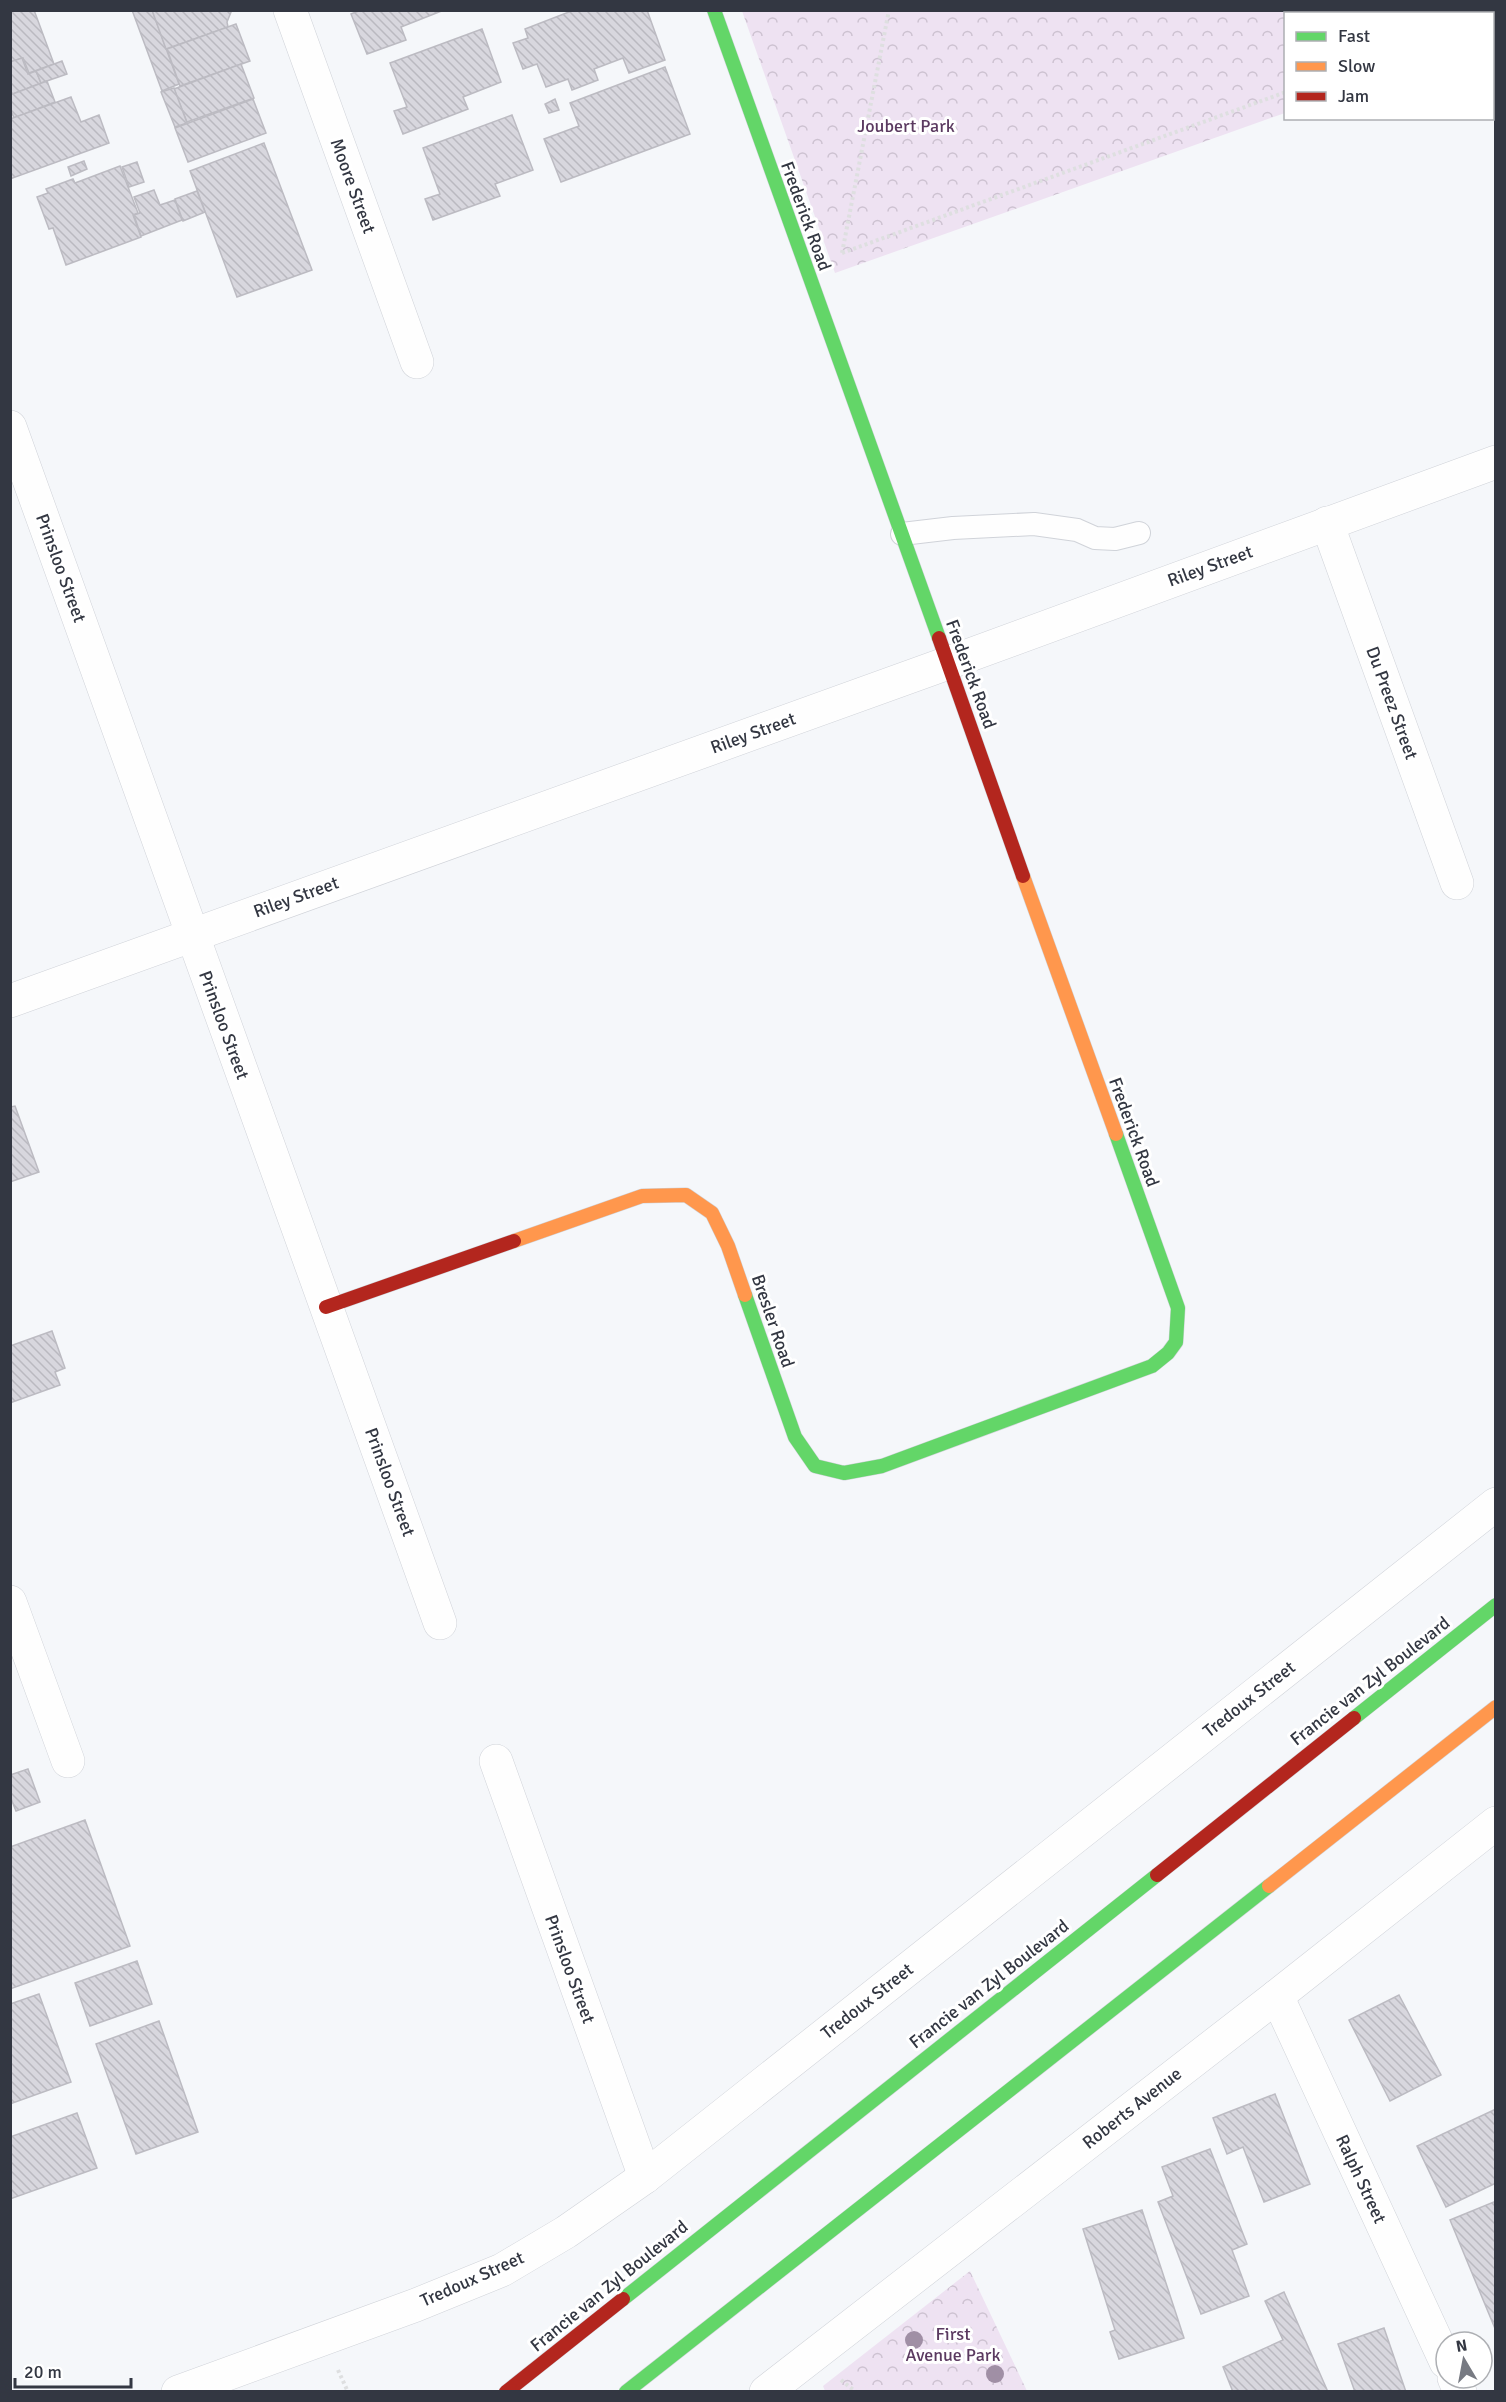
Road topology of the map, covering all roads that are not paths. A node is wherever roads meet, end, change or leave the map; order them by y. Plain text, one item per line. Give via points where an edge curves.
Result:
1 (290, 10) edge
2 (714, 10) edge
3 (417, 362) dead end
4 (10, 427) edge
5 (1496, 462) edge
6 (1327, 523) junction
7 (1139, 533) dead end
8 (902, 534) junction
9 (948, 663) junction
10 (1457, 883) dead end
11 (192, 935) junction
12 (10, 1001) edge
13 (326, 1307) junction
14 (1172, 1351) joint
15 (1496, 1504) edge
16 (10, 1602) edge
17 (1496, 1605) edge
18 (441, 1623) dead end
19 (1496, 1707) edge
20 (68, 1761) dead end
21 (496, 1761) dead end
22 (1496, 1823) edge
23 (1277, 1996) junction
24 (645, 2176) junction
25 (1434, 2336) edge
26 (178, 2391) edge
27 (506, 2391) edge
28 (626, 2391) edge
29 (766, 2391) edge

1 - 3 street, Moore Street
2 - 8 street, Frederick Road
4 - 11 street, Prinsloo Street
5 - 6 street, Riley Street
6 - 9 street, Riley Street
6 - 10 street, Du Preez Street
7 - 8 lane via 1115,539 1095,538 1077,530 1034,524
8 - 9 street, Frederick Road
9 - 11 street, Riley Street
9 - 14 street, Frederick Road via 1178,1308 1178,1336
11 - 12 street, Riley Street
11 - 13 street, Prinsloo Street
13 - 14 street, Bresler Road via 642,1196 686,1195 712,1213 728,1246 795,1437 815,1466 844,1473 882,1466 1118,1379 1152,1366
13 - 18 street, Prinsloo Street
15 - 24 street, Tredoux Street
16 - 20 street
17 - 27 street, Francie van Zyl Boulevard
19 - 28 street
21 - 24 street, Prinsloo Street
22 - 23 street, Roberts Avenue
23 - 25 street, Ralph Street
23 - 29 street, Roberts Avenue
24 - 26 street, Tredoux Street via 566,2232 502,2270

